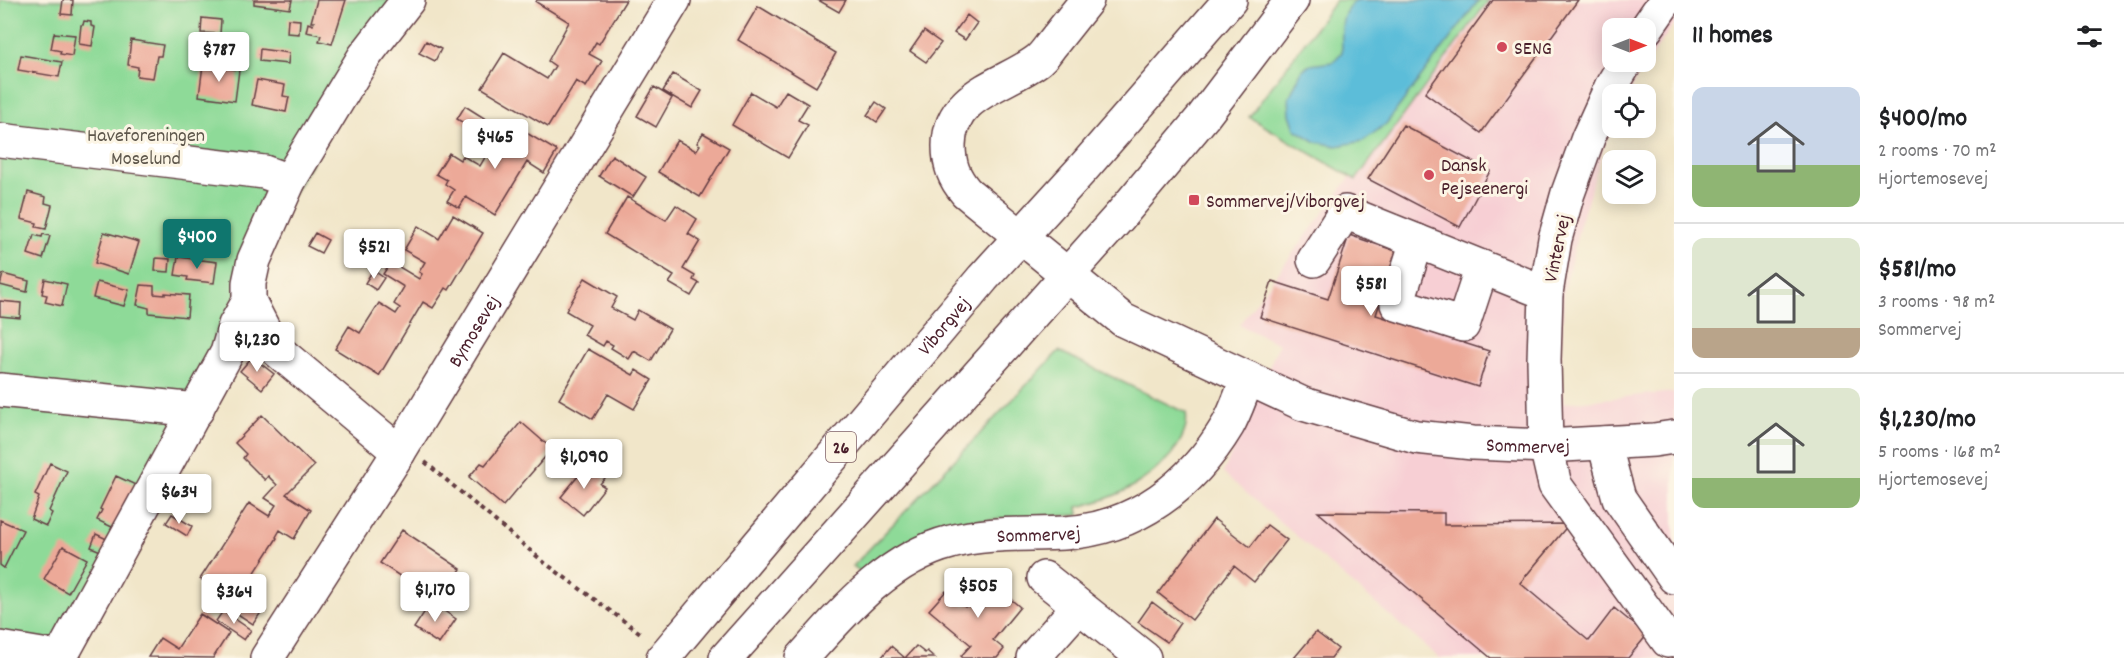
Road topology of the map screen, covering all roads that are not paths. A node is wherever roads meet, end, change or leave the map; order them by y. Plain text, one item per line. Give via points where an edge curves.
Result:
1 (408, 0) edge
2 (674, 0) edge
3 (1087, 0) edge
4 (1230, 0) edge
5 (1292, 0) edge
6 (1620, 72) edge
7 (0, 140) edge
8 (289, 181) junction
9 (1020, 237) junction
10 (1417, 241) junction
11 (1314, 260) dead end
12 (1482, 267) junction
13 (1066, 274) junction
14 (1546, 293) junction
15 (249, 301) junction
16 (1248, 378) junction
17 (0, 390) edge
18 (197, 410) junction
19 (1674, 437) edge
20 (1604, 443) junction
21 (1546, 446) junction
22 (399, 452) junction
23 (1674, 577) edge
24 (1044, 578) dead end
25 (1078, 607) junction
26 (1668, 641) dead end
27 (0, 648) edge
28 (665, 656) edge
29 (60, 658) edge
30 (267, 658) edge
31 (726, 658) edge
32 (802, 658) edge
33 (1033, 658) edge
34 (1144, 658) edge

1 - 8 street via 364,57
2 - 22 street, Bymosevej
3 - 9 street, Sommervej via 1039,60 977,94 959,111 949,134 949,157 955,179
4 - 9 street, Viborgvej / 26
5 - 13 street via 1203,117
6 - 14 street, Vintervej via 1588,138 1568,194
7 - 8 street via 264,172
8 - 15 street via 254,260
9 - 13 street, Sommervej
9 - 28 street, Viborgvej / 26
10 - 11 street via 1345,212
10 - 12 street
10 - 12 street via 1397,304 1463,325
12 - 14 street
13 - 16 street, Sommervej via 1123,320
13 - 31 street
14 - 21 street, Vintervej
15 - 18 street
15 - 22 street via 272,346
16 - 21 street, Sommervej via 1303,404 1416,437
16 - 32 street, Sommervej via 1229,423 1205,459 1175,489 1147,509 1128,519 1085,530 977,537 950,542 921,554 874,584
17 - 18 street
18 - 29 street
19 - 20 street, Sommervej
20 - 21 street, Sommervej
20 - 23 street via 1619,498
21 - 26 street, Vintervej via 1555,485
22 - 30 street, Bymosevej
24 - 25 street
25 - 33 street
25 - 34 street
27 - 29 street

